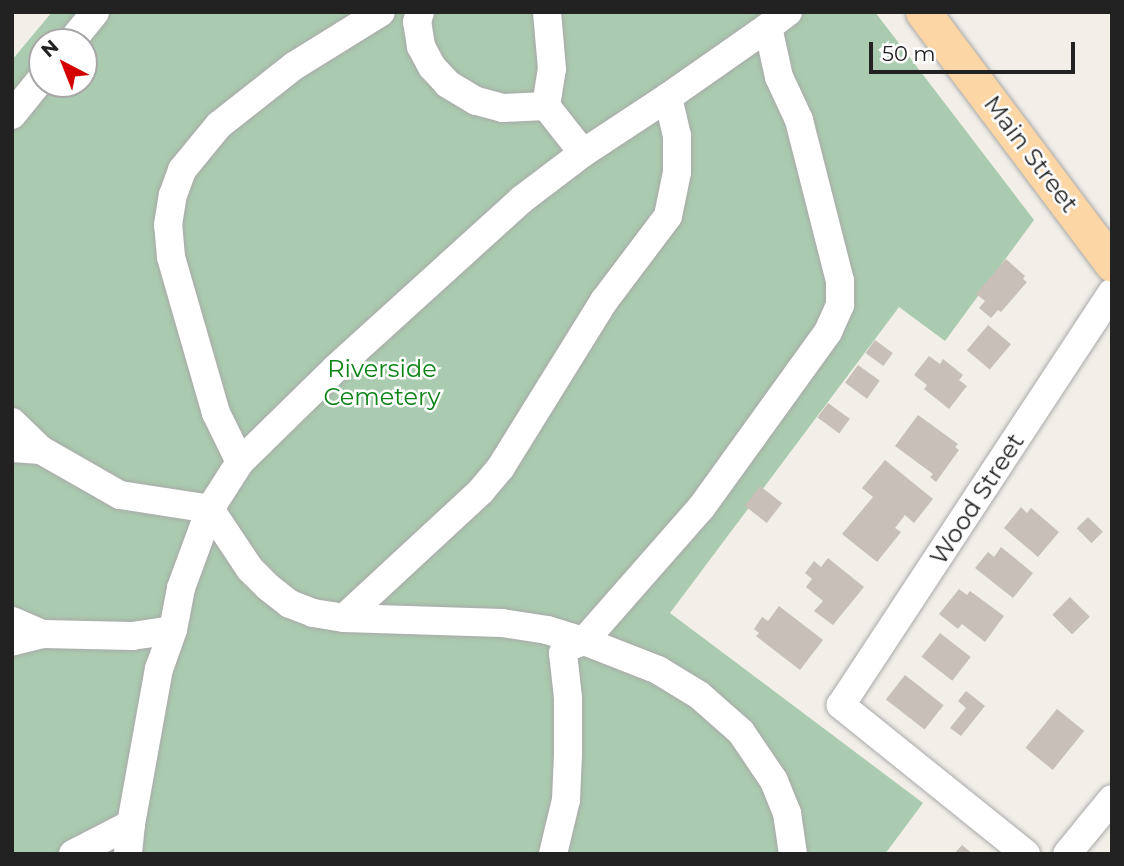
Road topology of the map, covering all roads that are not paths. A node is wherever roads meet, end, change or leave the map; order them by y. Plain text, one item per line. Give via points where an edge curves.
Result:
1 (95, 12) edge
2 (381, 12) edge
3 (420, 12) edge
4 (547, 12) edge
5 (932, 16) edge
6 (778, 20) edge
7 (82, 28) edge
8 (28, 95) edge
9 (668, 97) junction
10 (546, 106) junction
11 (12, 115) edge
12 (583, 153) junction
13 (1112, 264) edge
14 (1112, 293) edge
15 (12, 422) edge
16 (12, 448) edge
17 (41, 450) junction
18 (240, 462) junction
19 (210, 509) junction
20 (344, 618) junction
21 (12, 621) edge
22 (173, 630) junction
23 (43, 634) junction
24 (584, 641) junction
25 (12, 642) edge
26 (1112, 799) edge
27 (131, 824) junction
28 (73, 854) edge
29 (128, 854) edge
30 (552, 854) edge
31 (793, 854) edge
32 (1026, 854) edge
33 (1067, 854) edge

1 - 7 street
2 - 18 street via 294,66 228,117 182,170 173,195 168,225 171,257 216,413
3 - 10 street via 421,46 448,85 476,101 503,108
4 - 10 street via 552,69
5 - 13 main road, Main Street
6 - 9 street
6 - 24 street via 779,77 799,120 840,281 840,305 828,332 701,508
8 - 11 street
9 - 12 street
9 - 20 street via 677,136 677,172 668,216 604,301 487,483 466,509
10 - 12 street
12 - 18 street via 521,200 419,291
14 - 32 street, Wood Street via 841,705
15 - 17 street
16 - 17 street
17 - 19 street via 120,495
18 - 19 street
19 - 20 street via 250,569 268,587 290,604
19 - 22 street via 181,587
20 - 24 street via 502,624
21 - 23 street
22 - 23 street via 132,636
22 - 27 street via 159,669
23 - 25 street
24 - 30 street via 563,653 568,698 566,800
24 - 31 street via 658,670 699,695 741,732 774,781 787,813
26 - 33 street
27 - 28 street
27 - 29 street

